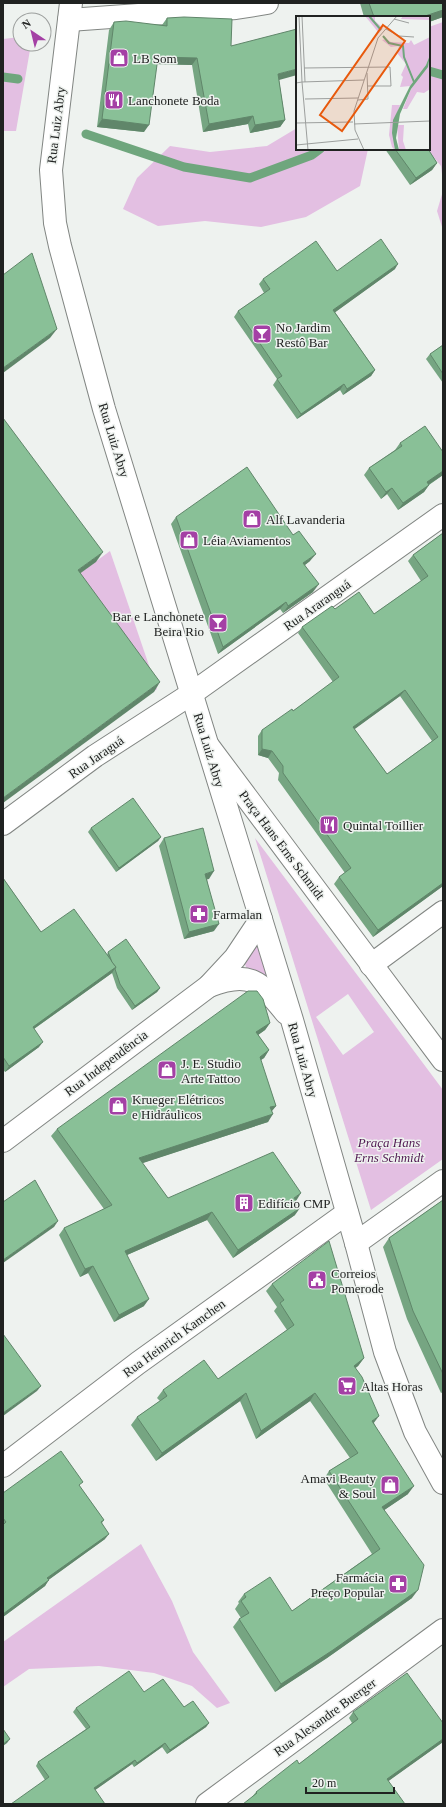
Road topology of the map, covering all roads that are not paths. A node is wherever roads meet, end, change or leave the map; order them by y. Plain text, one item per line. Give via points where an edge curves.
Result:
1 (267, 3) edge
2 (70, 12) edge
3 (443, 515) edge
4 (191, 694) junction
5 (207, 744) junction
6 (3, 824) edge
7 (443, 912) edge
8 (261, 918) junction
9 (372, 965) junction
10 (209, 986) junction
11 (292, 1020) junction
12 (443, 1060) edge
13 (3, 1141) edge
14 (443, 1181) edge
15 (346, 1213) junction
16 (356, 1243) junction
17 (3, 1466) edge
18 (443, 1483) edge
19 (443, 1630) edge
20 (207, 1804) edge

1 - 2 street via 236,8
2 - 4 street, Rua Luiz Abry via 51,170 54,223 104,409
3 - 4 street, Rua Araranguá
4 - 5 street, Rua Luiz Abry
4 - 6 street, Rua Jaraguá via 95,756
5 - 8 street, Rua Luiz Abry
5 - 9 street, Praça Hans Erns Schmidt
7 - 9 street
8 - 10 street, Rua Independência via 235,958
8 - 11 street, Rua Luiz Abry
9 - 12 street, Praça Hans Erns Schmidt
10 - 11 street, Rua Independência via 242,978 255,982 264,988
10 - 13 street, Rua Independência
11 - 15 street, Rua Luiz Abry
14 - 16 street
15 - 16 street, Rua Luiz Abry
15 - 17 street, Rua Heinrich Kamchen via 138,1363
16 - 18 street, Rua Luiz Abry via 385,1352 415,1432
19 - 20 street, Rua Alexandre Buerger

